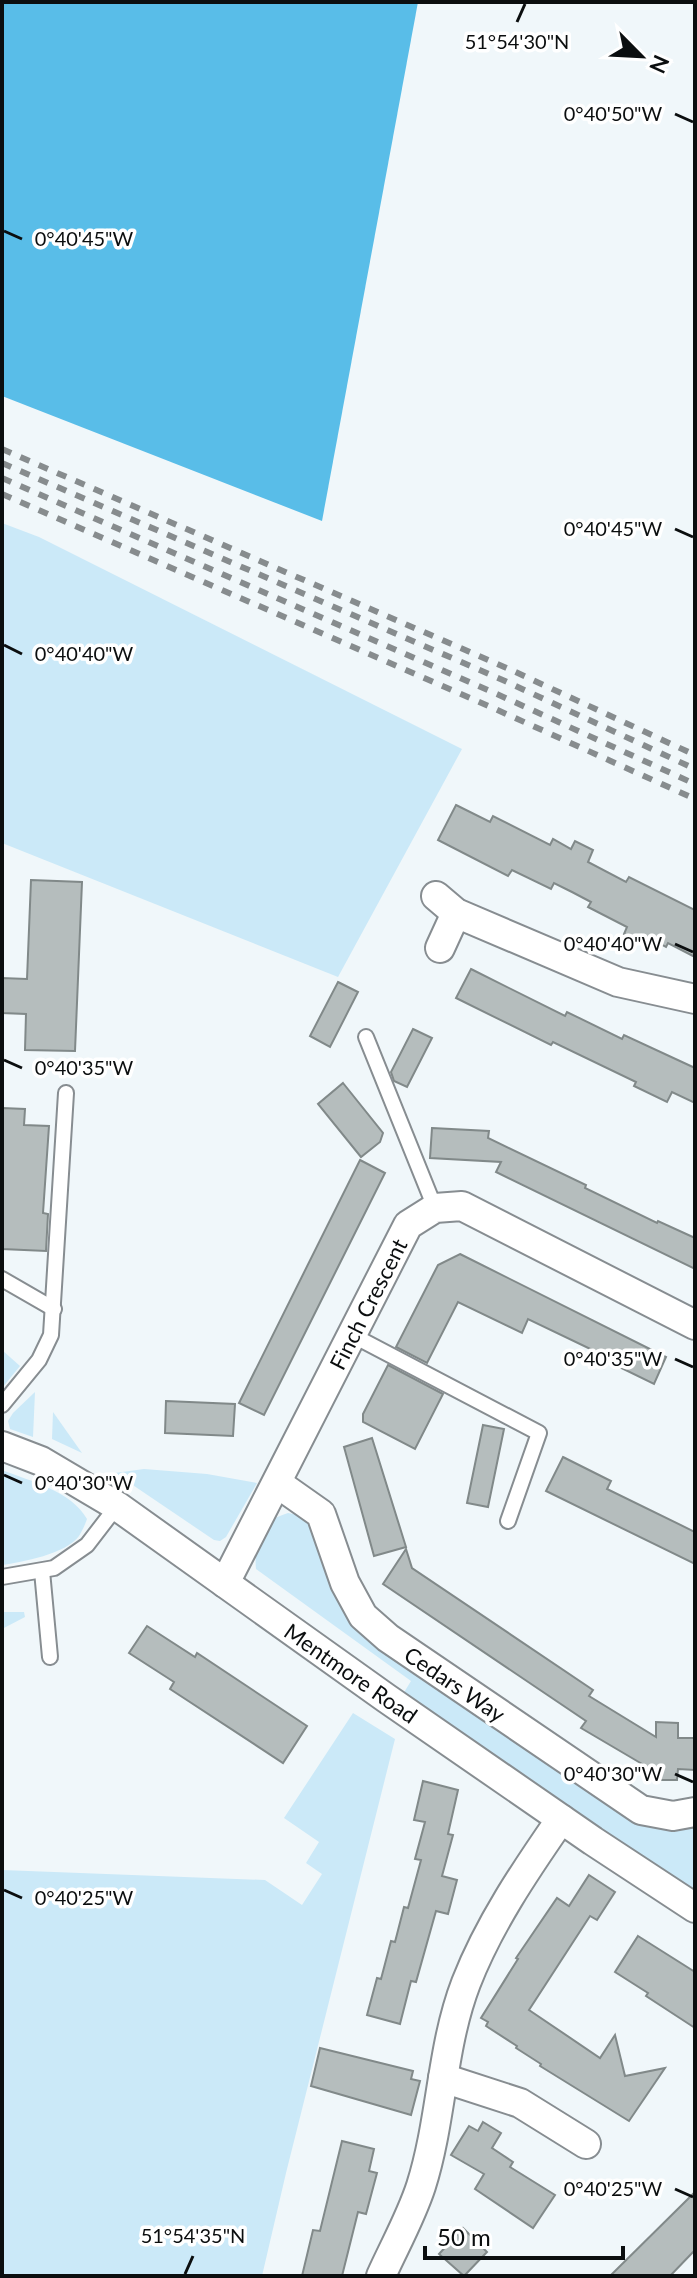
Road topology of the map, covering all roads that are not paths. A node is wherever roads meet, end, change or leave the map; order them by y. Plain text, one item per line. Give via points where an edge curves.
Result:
1 (440, 948) dead end
2 (695, 999) edge
3 (366, 1037) dead end
4 (66, 1093) dead end
5 (435, 1208) junction
6 (2, 1279) edge
7 (54, 1309) junction
8 (695, 1325) edge
9 (352, 1335) junction
10 (2, 1405) edge
11 (2, 1446) edge
12 (277, 1483) junction
13 (117, 1506) junction
14 (508, 1521) dead end
15 (42, 1571) junction
16 (2, 1577) edge
17 (225, 1583) junction
18 (50, 1657) dead end
19 (695, 1812) edge
20 (561, 1819) junction
21 (695, 1908) edge
22 (443, 2078) junction
23 (586, 2144) dead end
24 (381, 2276) edge

1 - 2 street via 446,905 618,982
3 - 5 lane
4 - 7 lane
5 - 8 street via 462,1206
5 - 9 street, Finch Crescent via 408,1225
6 - 7 lane
7 - 10 lane via 51,1335 39,1360
9 - 12 street, Finch Crescent
9 - 14 lane via 539,1433
11 - 13 street, Mentmore Road via 41,1461
12 - 17 street, Finch Crescent
12 - 19 street, Cedars Way via 321,1514 345,1583 363,1616 388,1638 641,1810 673,1816
13 - 15 lane via 87,1545
13 - 17 street, Mentmore Road
15 - 16 lane
15 - 18 lane
17 - 20 street, Mentmore Road
20 - 21 street, Mentmore Road
20 - 22 street via 481,1947 452,2027
22 - 23 street via 520,2103
22 - 24 street via 420,2188

